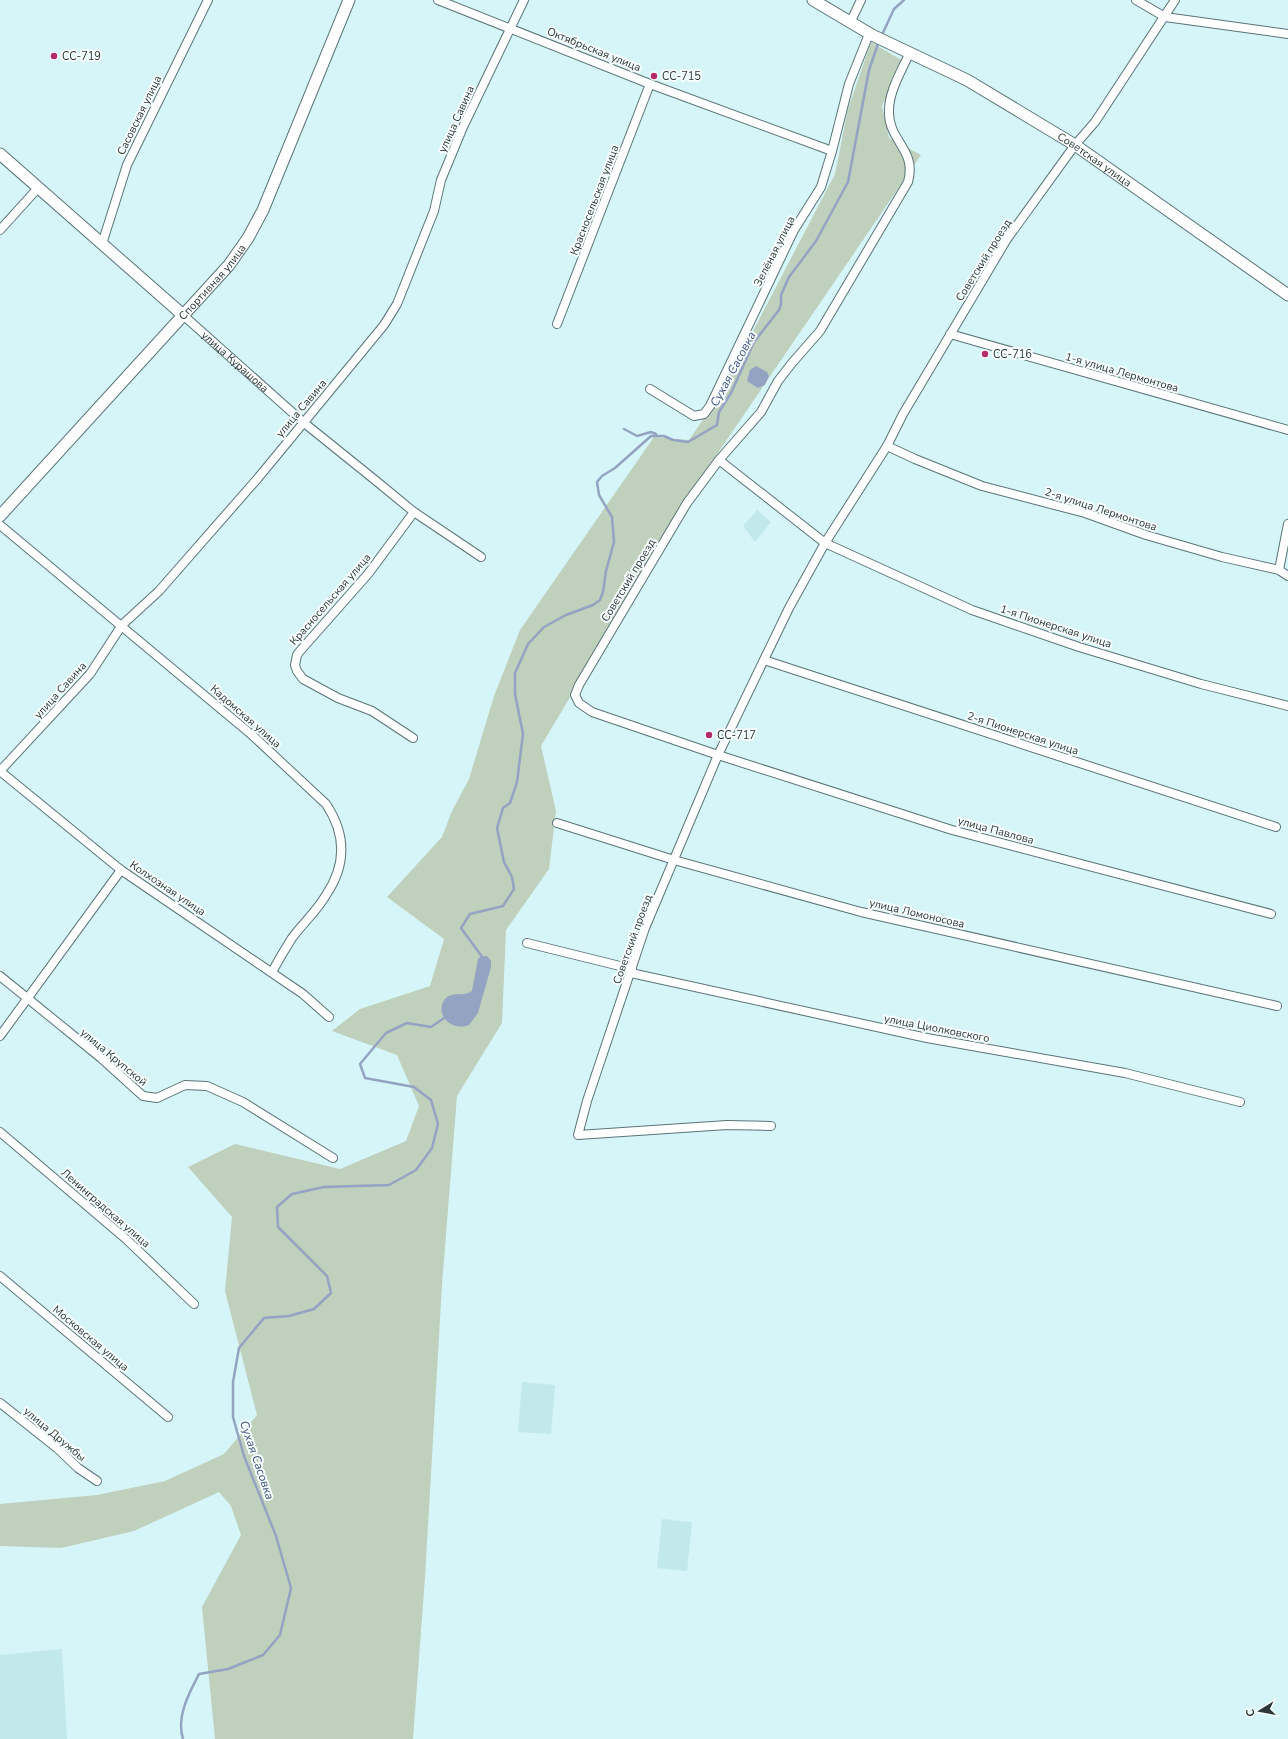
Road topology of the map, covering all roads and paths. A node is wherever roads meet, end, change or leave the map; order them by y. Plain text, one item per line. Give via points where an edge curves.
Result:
1 (208, 0) edge
2 (349, 0) edge
3 (438, 0) edge
4 (524, 0) edge
5 (813, 0) edge
6 (860, 0) edge
7 (1136, 0) edge
8 (1175, 0) edge
9 (1165, 17) junction
10 (850, 23) junction
11 (511, 28) junction
12 (1288, 34) edge
13 (871, 35) junction
14 (909, 54) junction
15 (650, 84) junction
16 (1075, 145) junction
17 (832, 151) junction
18 (0, 154) edge
19 (38, 188) junction
20 (0, 230) edge
21 (102, 244) junction
22 (1288, 296) edge
23 (183, 315) junction
24 (557, 324) dead end
25 (950, 334) junction
26 (650, 389) dead end
27 (303, 422) junction
28 (1288, 430) edge
29 (887, 446) junction
30 (719, 460) junction
31 (414, 512) junction
32 (0, 516) edge
33 (1288, 524) edge
34 (0, 525) edge
35 (825, 543) junction
36 (481, 557) dead end
37 (1278, 570) junction
38 (1288, 576) edge
39 (122, 625) junction
40 (764, 660) junction
41 (1288, 706) edge
42 (414, 738) dead end
43 (718, 755) junction
44 (0, 771) edge
45 (557, 823) dead end
46 (1276, 826) dead end
47 (674, 860) junction
48 (121, 870) junction
49 (1271, 914) dead end
50 (527, 943) dead end
51 (631, 971) junction
52 (272, 972) junction
53 (0, 976) edge
54 (27, 999) junction
55 (1277, 1006) dead end
56 (329, 1017) dead end
57 (0, 1036) edge
58 (1240, 1102) dead end
59 (771, 1126) dead end
60 (0, 1132) edge
61 (333, 1158) dead end
62 (0, 1276) edge
63 (194, 1304) dead end
64 (0, 1403) edge
65 (168, 1417) dead end
66 (97, 1481) dead end

1 - 21 street, Сасовская улица via 127,165
2 - 23 street, Спортивная улица via 263,210 229,265
3 - 11 street, Октябрьская улица
4 - 11 street, улица Савина
5 - 10 street
6 - 10 street
7 - 9 street
8 - 9 street, Советский проезд
9 - 12 street
9 - 16 street, Советский проезд via 1095,122
10 - 13 street
11 - 15 street, Октябрьская улица
11 - 27 street, улица Савина via 463,127 447,167 434,211 397,304 369,346
13 - 14 street, Советская улица
13 - 17 street, Зелёная улица via 849,84
14 - 16 street, Советская улица via 967,80
14 - 30 street via 894,87 888,113 892,127 911,165 908,182 820,331 778,381 752,424
15 - 17 street, Октябрьская улица
15 - 24 street, Красносельская улица
16 - 22 street, Советская улица
16 - 25 street, Советский проезд via 1007,239
17 - 26 street, Зелёная улица via 821,187 794,230 704,414 694,416
18 - 19 street, улица Курашова
19 - 20 street
19 - 21 street, улица Курашова
21 - 23 street, улица Курашова
23 - 27 street, улица Курашова
23 - 32 street, Спортивная улица
25 - 28 street, 1-я улица Лермонтова
25 - 29 street, Советский проезд
27 - 31 street, улица Курашова
27 - 39 street, улица Савина via 258,478 158,591
29 - 35 street, Советский проезд
29 - 37 street, 2-я улица Лермонтова via 915,460 982,486 1085,513 1146,535 1222,557
30 - 35 street
30 - 43 street, Советский проезд via 687,503 579,685 576,695 579,703 592,712
31 - 36 street, улица Курашова
31 - 42 street, Красносельская улица via 368,574 296,655 295,665 303,679 338,698 372,711
33 - 37 street
34 - 39 street, Кадомская улица
35 - 40 street, Советский проезд
35 - 41 street, 1-я Пионерская улица via 972,610 1186,680
37 - 38 street, 2-я улица Лермонтова
39 - 44 street, улица Савина via 90,674
39 - 52 street, Кадомская улица via 252,734 326,804 336,821 342,848 334,879 327,895 292,938
40 - 43 street, Советский проезд
40 - 46 street, 2-я Пионерская улица
43 - 47 street, Советский проезд
43 - 49 street, улица Павлова via 952,830
44 - 48 street, Колхозная улица
45 - 47 street, улица Ломоносова
47 - 51 street, Советский проезд via 645,928
47 - 55 street, улица Ломоносова via 861,912
48 - 52 street, Колхозная улица
48 - 54 street
50 - 51 street, улица Циолковского
51 - 58 street, улица Циолковского via 927,1038 1125,1073
51 - 59 street, Советский проезд via 578,1135 727,1125
52 - 56 street, Колхозная улица
53 - 54 street, улица Крупской
54 - 57 street
54 - 61 street, улица Крупской via 101,1058 143,1096 157,1098 185,1085 207,1086 243,1102
60 - 63 street, Ленинградская улица via 126,1239
62 - 65 street, Московская улица
64 - 66 street, улица Дружбы

